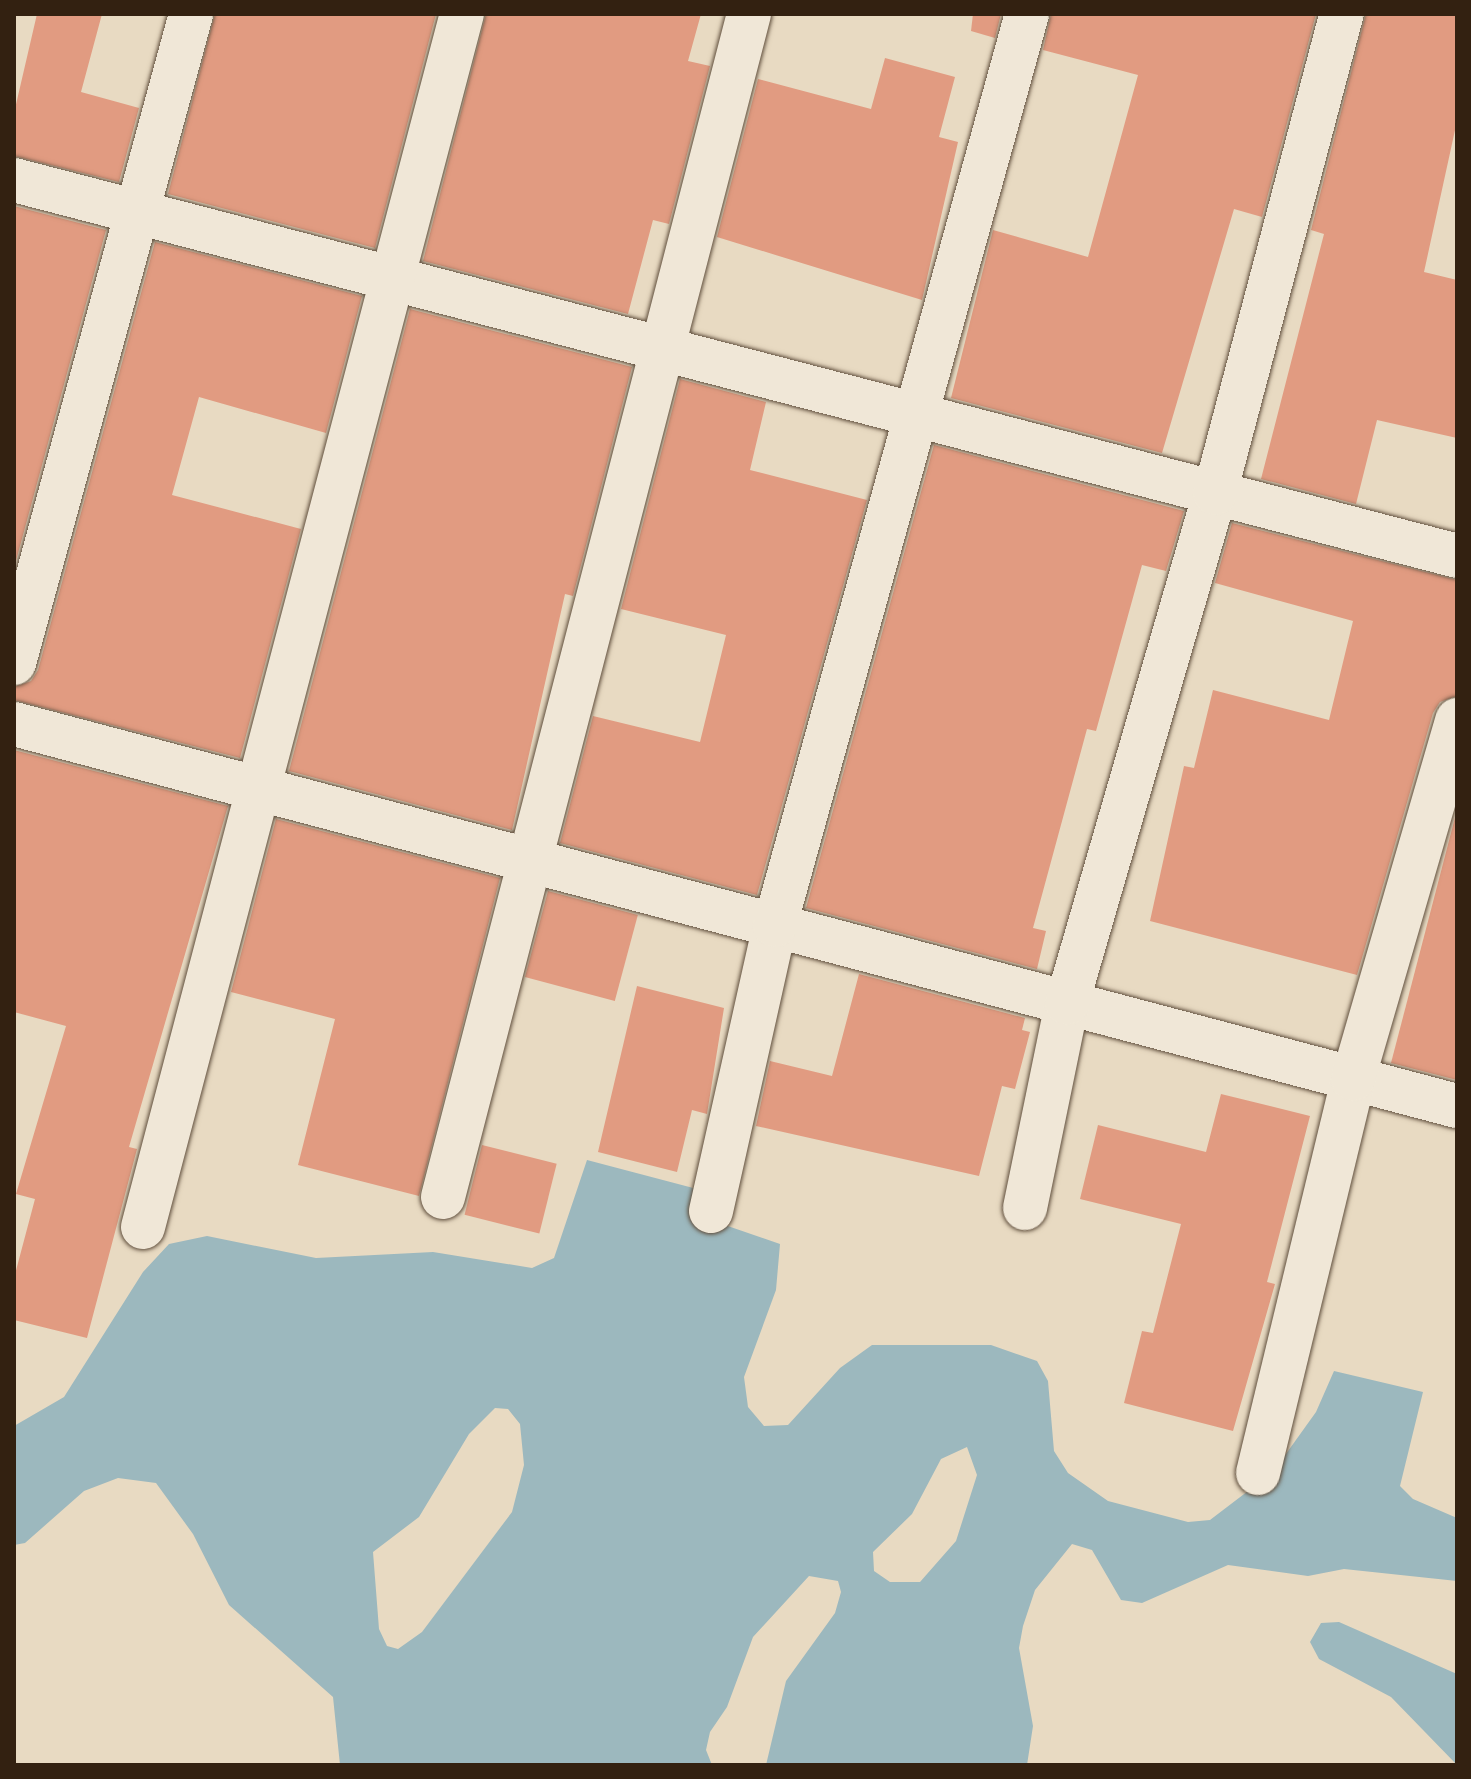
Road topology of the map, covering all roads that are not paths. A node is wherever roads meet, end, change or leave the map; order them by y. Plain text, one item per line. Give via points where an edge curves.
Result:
1 (191, 14) edge
2 (462, 14) edge
3 (749, 14) edge
4 (1027, 14) edge
5 (1342, 14) edge
6 (14, 180) edge
7 (139, 213) junction
8 (392, 279) junction
9 (661, 349) junction
10 (920, 416) junction
11 (1215, 493) junction
12 (1457, 556) edge
13 (14, 663) edge
14 (1457, 720) edge
15 (14, 724) edge
16 (258, 789) junction
17 (530, 860) junction
18 (775, 925) junction
19 (1067, 1003) junction
20 (1353, 1079) junction
21 (1457, 1106) edge
22 (443, 1197) dead end
23 (1025, 1208) dead end
24 (711, 1211) dead end
25 (143, 1227) dead end
26 (1258, 1473) dead end

1 - 7 street
2 - 8 street
3 - 9 street
4 - 10 street
5 - 11 street
6 - 7 street
7 - 8 street
7 - 13 street
8 - 9 street
8 - 16 street
9 - 10 street
9 - 17 street
10 - 11 street
10 - 18 street
11 - 12 street
11 - 19 street
14 - 20 street
15 - 16 street
16 - 17 street
16 - 25 street
17 - 18 street
17 - 22 street
18 - 19 street
18 - 24 street
19 - 20 street
19 - 23 street
20 - 21 street
20 - 26 street

